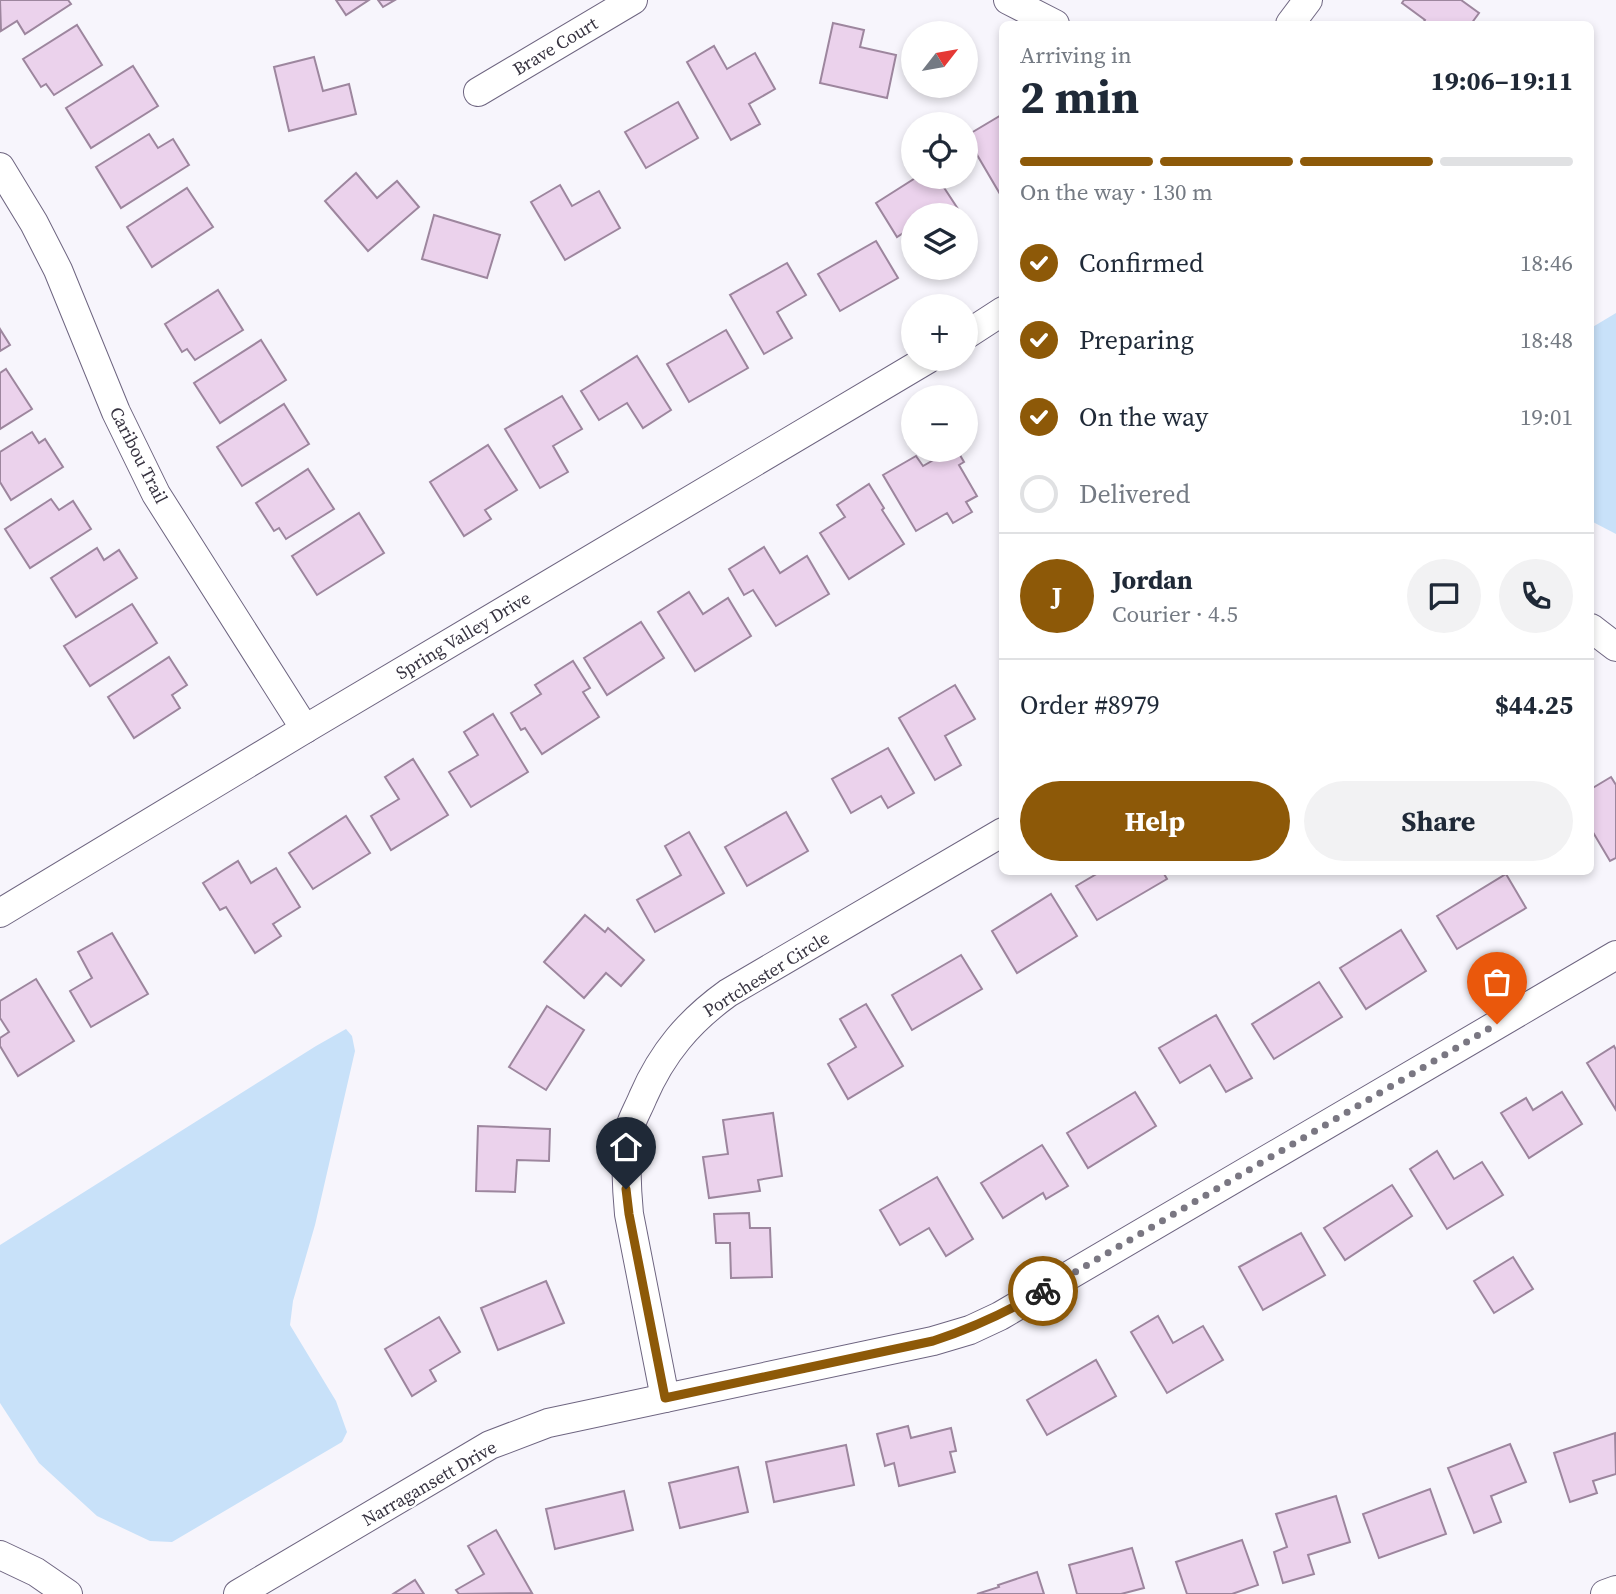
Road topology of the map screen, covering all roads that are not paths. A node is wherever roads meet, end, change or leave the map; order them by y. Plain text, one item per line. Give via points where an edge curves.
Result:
1 (633, 0) edge
2 (1008, 0) edge
3 (1308, 0) edge
4 (1049, 21) edge
5 (1292, 21) edge
6 (478, 92) dead end
7 (0, 167) edge
8 (999, 314) edge
9 (978, 327) edge
10 (908, 371) edge
11 (1594, 630) edge
12 (1616, 647) edge
13 (305, 729) junction
14 (999, 834) edge
15 (0, 914) edge
16 (1616, 955) edge
17 (665, 1398) junction
18 (0, 1555) edge
19 (1616, 1590) edge
20 (68, 1594) edge
21 (238, 1594) edge
22 (1605, 1594) edge

1 - 6 street, Brave Court
2 - 4 street
3 - 5 street
7 - 13 street, Caribou Trail via 58,270 116,412 156,494
8 - 9 street
10 - 13 street, Spring Valley Drive
11 - 12 street
13 - 15 street, Spring Valley Drive
14 - 17 street, Portchester Circle via 728,993 706,1008 662,1058 629,1129 626,1189
16 - 17 street, Narragansett Drive via 1000,1316 933,1341
17 - 21 street, Narragansett Drive via 548,1423 489,1446
18 - 20 street
19 - 22 street

